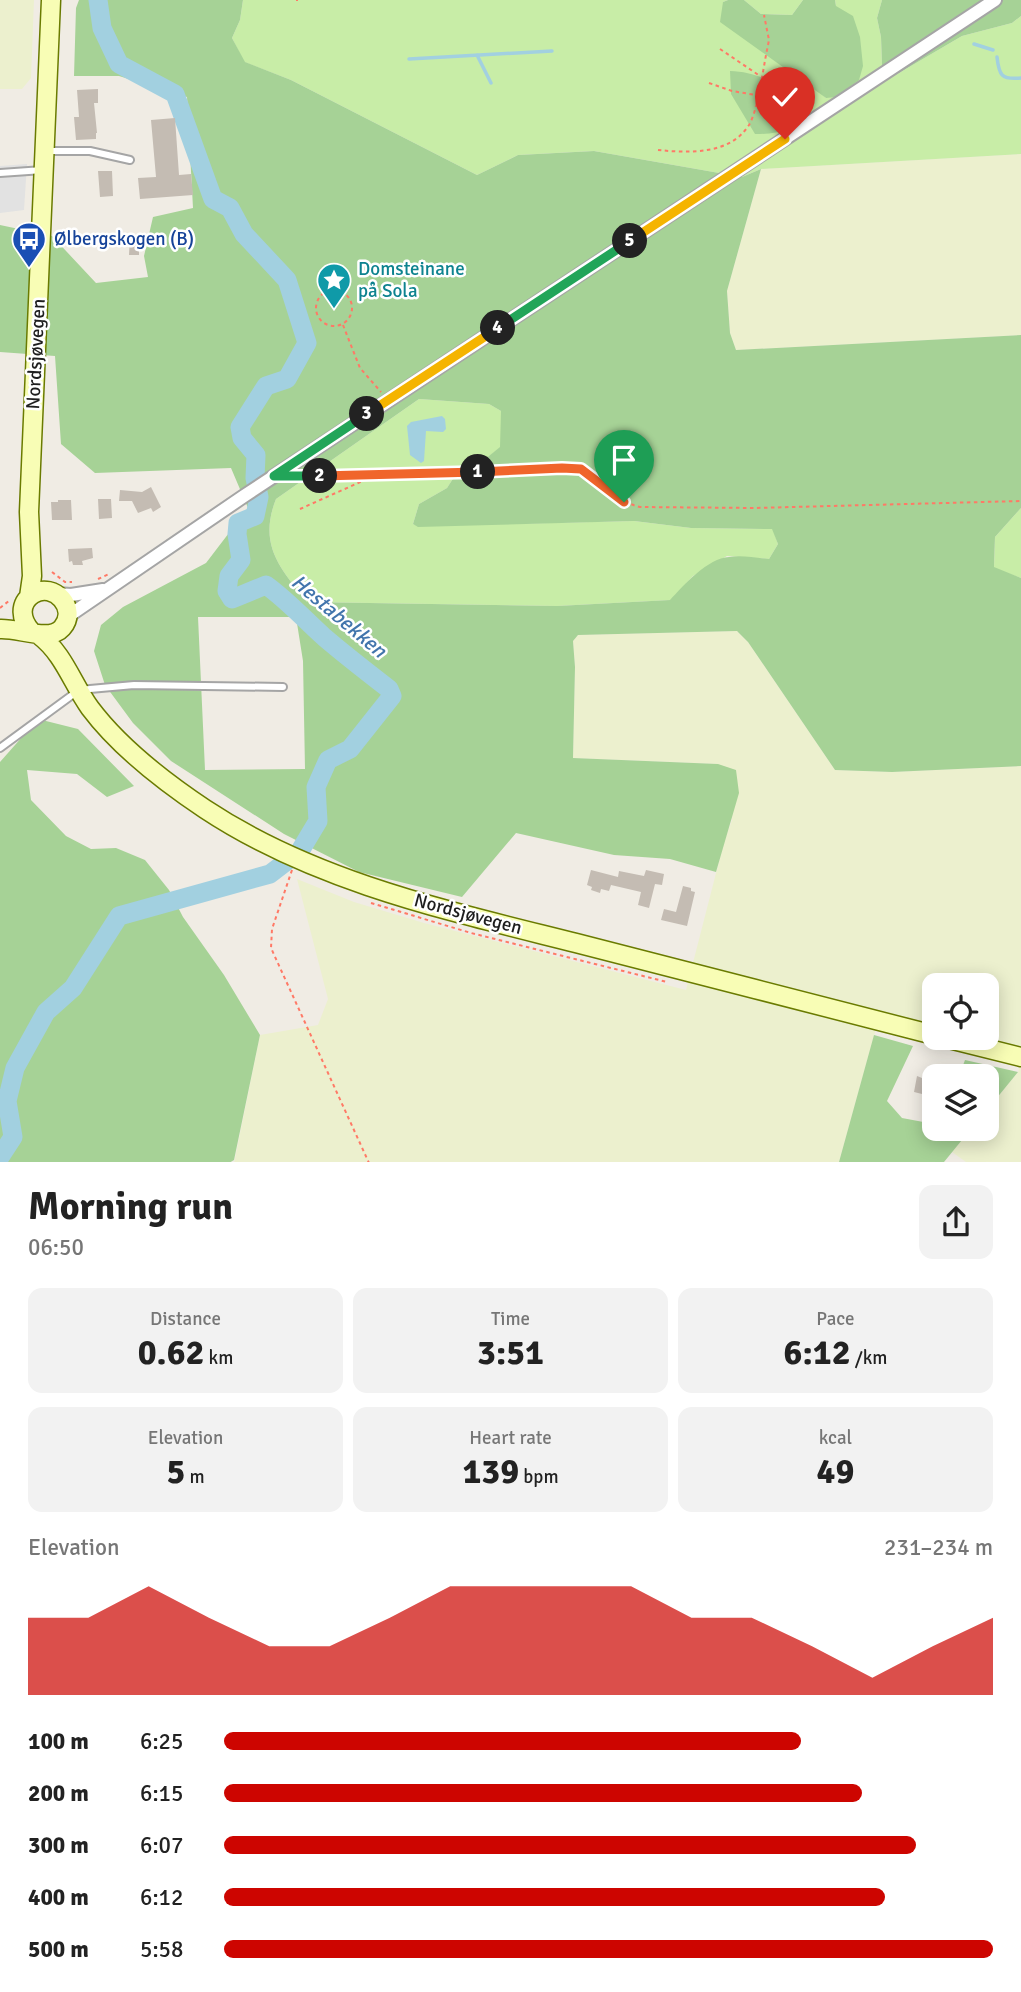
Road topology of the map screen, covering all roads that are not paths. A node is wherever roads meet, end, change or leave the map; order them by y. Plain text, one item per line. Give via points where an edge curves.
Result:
1 (51, 0) edge
2 (995, 0) edge
3 (45, 151) junction
4 (130, 160) dead end
5 (45, 170) junction
6 (0, 173) edge
7 (30, 540) junction
8 (110, 589) junction
9 (56, 593) junction
10 (26, 601) junction
11 (67, 618) junction
12 (0, 619) edge
13 (0, 629) edge
14 (35, 633) junction
15 (69, 670) junction
16 (283, 687) dead end
17 (79, 690) junction
18 (0, 748) edge
19 (922, 1032) edge
20 (993, 1050) edge
21 (1021, 1057) edge

1 - 3 main road, Nordsjøvegen
2 - 8 street via 386,398
3 - 4 lane via 90,151
3 - 5 main road, Nordsjøvegen
5 - 6 lane
5 - 7 main road, Nordsjøvegen
7 - 9 main road, Nordsjøvegen
7 - 10 main road, Nordsjøvegen via 32,576
8 - 9 street
8 - 11 street
9 - 10 main road via 37,592
9 - 11 main road via 67,608
10 - 12 main road
10 - 14 main road via 22,615
11 - 14 main road via 57,633
11 - 15 main road, Nordsjøvegen
13 - 14 main road
14 - 15 main road, Nordsjøvegen via 51,644
15 - 17 main road, Nordsjøvegen
16 - 17 lane via 134,685
17 - 18 lane
17 - 19 main road, Nordsjøvegen via 107,727 154,772 239,831 295,859 476,918
20 - 21 main road

